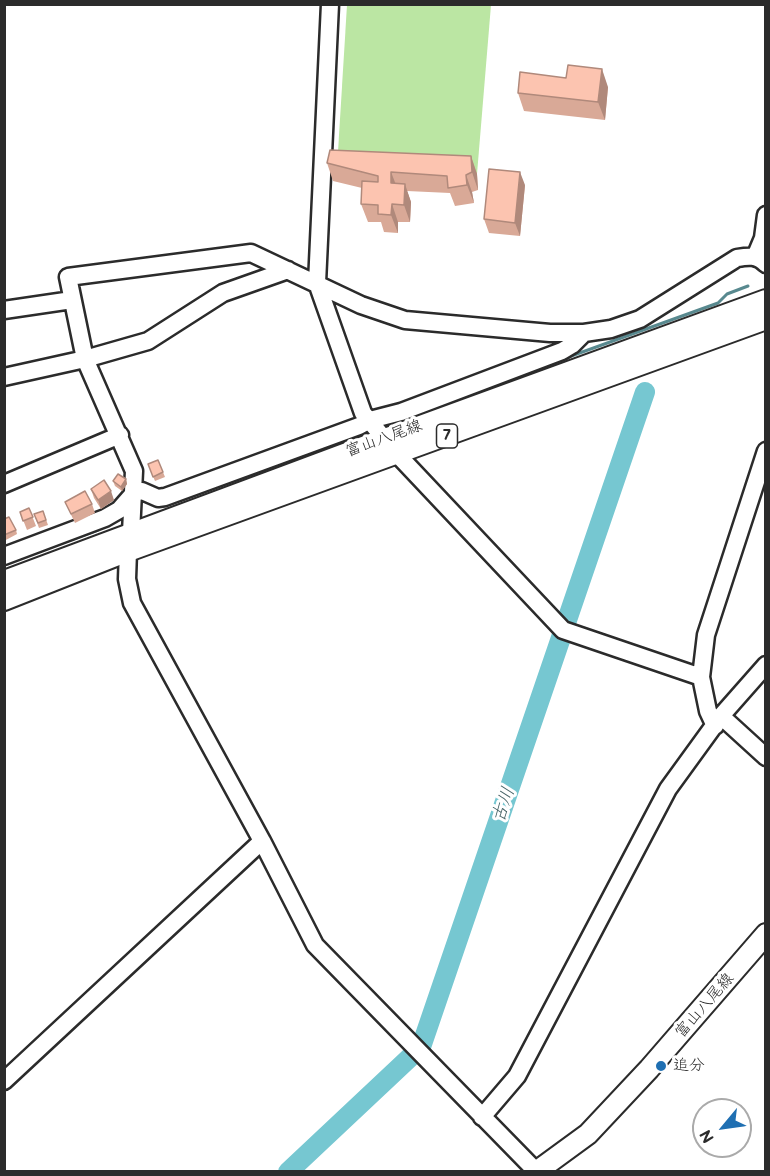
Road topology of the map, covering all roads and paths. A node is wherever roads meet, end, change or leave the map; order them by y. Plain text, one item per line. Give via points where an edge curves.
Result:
1 (330, 4) edge
2 (765, 214) edge
3 (764, 238) edge
4 (760, 261) edge
5 (288, 270) junction
6 (317, 283) junction
7 (72, 300) junction
8 (765, 300) edge
9 (4, 310) edge
10 (765, 320) edge
11 (584, 333) junction
12 (85, 359) junction
13 (4, 377) edge
14 (370, 420) junction
15 (120, 435) junction
16 (392, 446) junction
17 (765, 450) edge
18 (4, 483) edge
19 (133, 494) junction
20 (129, 542) junction
21 (4, 556) edge
22 (4, 581) edge
23 (4, 600) edge
24 (765, 665) edge
25 (702, 677) junction
26 (718, 721) junction
27 (765, 757) edge
28 (262, 841) junction
29 (765, 934) edge
30 (4, 1081) edge
31 (482, 1117) junction
32 (536, 1171) edge

1 - 6 street
2 - 3 street
3 - 4 street
4 - 11 street via 748,256 737,258 640,319
5 - 6 street
5 - 7 street via 250,254 68,277
5 - 12 street via 223,293 148,341
6 - 11 street via 361,305 405,320
6 - 14 street via 363,413
7 - 9 street
7 - 12 street
8 - 16 main road, 富山八尾線 / 7
10 - 16 main road, 富山八尾線 / 7
11 - 14 street via 562,351
12 - 13 street
12 - 15 street
14 - 16 street
14 - 19 street via 165,497 142,491
15 - 18 street
15 - 19 street via 134,471
16 - 20 main road, 富山八尾線 / 7
16 - 25 street via 563,630
17 - 25 street via 706,635
19 - 20 street
19 - 21 street via 119,510 105,518
20 - 22 main road, 富山八尾線 / 7
20 - 23 main road, 富山八尾線 / 7
20 - 28 street via 127,579 132,603
24 - 26 street
25 - 26 street via 708,711
26 - 27 street
26 - 31 street via 668,789 517,1076
28 - 30 street
28 - 31 street via 315,945
29 - 32 main road, 富山八尾線 via 588,1134
31 - 32 street

